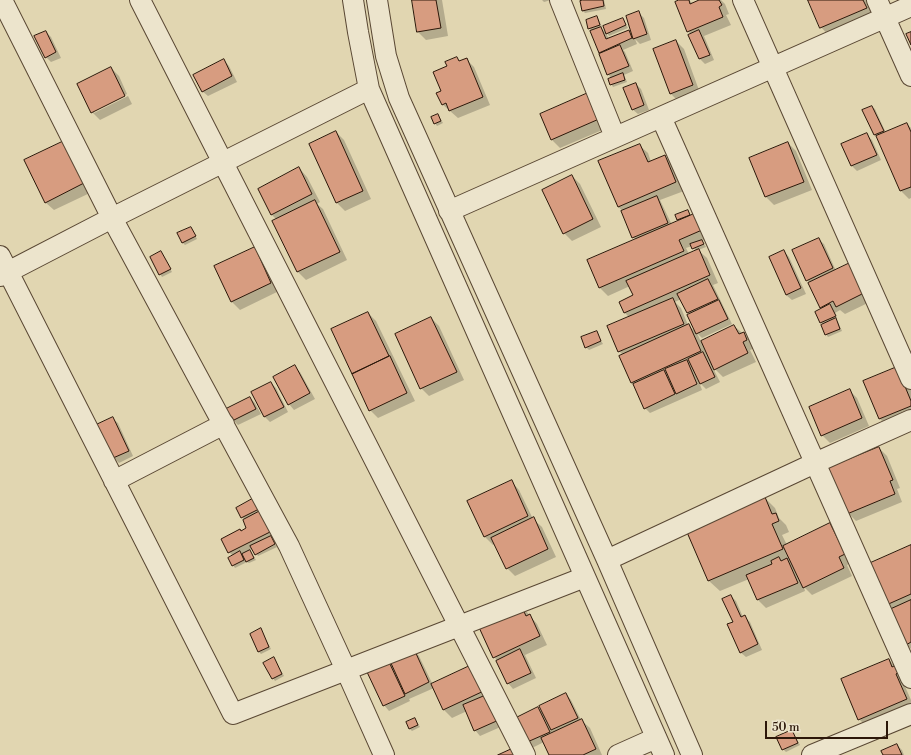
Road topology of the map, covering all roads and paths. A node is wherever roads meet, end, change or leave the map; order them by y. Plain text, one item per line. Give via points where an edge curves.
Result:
1 (2, 0) edge
2 (140, 0) edge
3 (353, 0) edge
4 (377, 0) edge
5 (560, 0) edge
6 (743, 0) edge
7 (911, 6) edge
8 (881, 9) edge
9 (773, 67) junction
10 (911, 76) edge
11 (369, 89) junction
12 (661, 117) junction
13 (615, 137) junction
14 (223, 162) junction
15 (449, 211) junction
16 (112, 218) junction
17 (3, 268) edge
18 (911, 379) edge
19 (911, 420) edge
20 (224, 424) junction
21 (815, 463) junction
22 (114, 481) junction
23 (607, 560) junction
24 (585, 577) junction
25 (459, 626) junction
26 (346, 670) junction
27 (911, 678) edge
28 (911, 714) edge
29 (660, 746) edge
30 (384, 755) edge
31 (525, 755) edge
32 (618, 755) edge
33 (692, 755) edge
34 (812, 755) edge

1 - 16 street
2 - 14 street
3 - 11 street
4 - 15 street via 386,56 399,98
5 - 13 street
6 - 9 street
7 - 8 street
8 - 9 street
8 - 10 street
9 - 12 street
9 - 18 street
11 - 14 street
11 - 24 street
12 - 13 street
12 - 21 street
13 - 15 street
14 - 16 street
14 - 25 street
15 - 23 street
16 - 17 street
16 - 20 street
17 - 22 street
19 - 21 street
20 - 22 street
20 - 26 street via 289,546
21 - 23 street
21 - 27 street
22 - 26 street via 233,714
23 - 33 street
24 - 25 street
24 - 29 street
25 - 26 street
25 - 31 street
26 - 30 street
28 - 34 street
29 - 32 street

